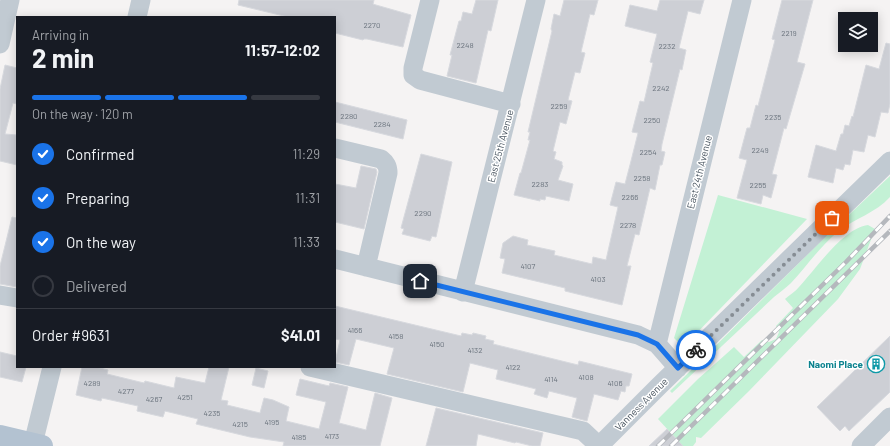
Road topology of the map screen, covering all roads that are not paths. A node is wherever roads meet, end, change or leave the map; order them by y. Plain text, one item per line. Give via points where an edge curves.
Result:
1 (10, 0) edge
2 (141, 0) edge
3 (430, 0) edge
4 (536, 0) edge
5 (742, 0) edge
6 (137, 16) edge
7 (0, 44) edge
8 (511, 104) junction
9 (336, 148) edge
10 (890, 161) edge
11 (336, 259) edge
12 (366, 267) junction
13 (463, 292) junction
14 (0, 295) edge
15 (16, 298) edge
16 (657, 344) junction
17 (52, 368) edge
18 (314, 368) edge
19 (678, 368) junction
20 (890, 417) edge
21 (0, 436) edge
22 (38, 445) edge
23 (599, 446) edge
24 (861, 446) edge

1 - 7 street
2 - 6 street
3 - 8 street via 413,75 420,80
4 - 8 street, East 25th Avenue
5 - 16 street, East 24th Avenue
8 - 13 street, East 25th Avenue
9 - 12 street via 381,159 388,167
10 - 19 street, Vanness Avenue
11 - 12 street
12 - 13 street
13 - 16 street via 638,335
14 - 15 street
16 - 19 street
17 - 22 street
18 - 23 street via 583,432
19 - 23 street, Vanness Avenue
20 - 24 street
21 - 22 main road

